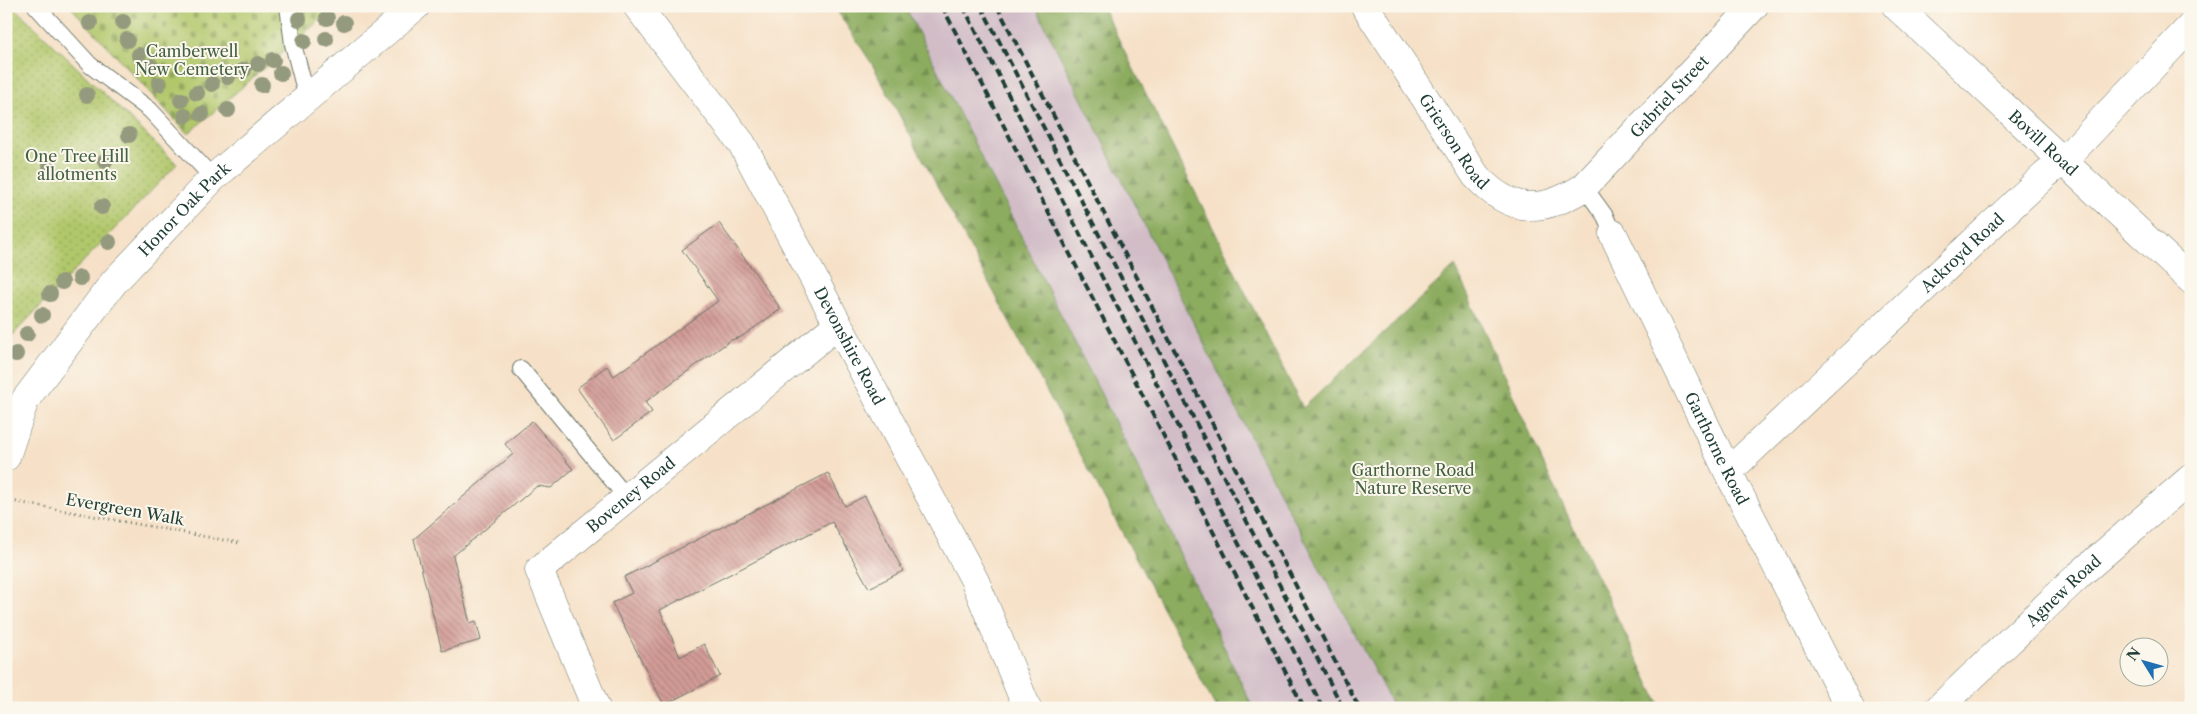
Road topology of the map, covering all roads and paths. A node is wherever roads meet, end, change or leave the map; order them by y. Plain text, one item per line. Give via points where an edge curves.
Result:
1 (36, 6) edge
2 (288, 6) edge
3 (416, 6) edge
4 (637, 6) edge
5 (1365, 6) edge
6 (1896, 6) edge
7 (1752, 7) edge
8 (2191, 26) edge
9 (308, 98) junction
10 (2063, 161) junction
11 (213, 178) junction
12 (1584, 187) junction
13 (1613, 234) joint
14 (2191, 280) edge
15 (837, 326) junction
16 (521, 369) dead end
17 (6, 457) edge
18 (1728, 472) junction
19 (2191, 478) edge
20 (627, 498) junction
21 (6, 500) edge
22 (240, 543) dead end
23 (596, 708) edge
24 (1027, 708) edge
25 (1850, 708) edge
26 (1939, 708) edge

1 - 11 lane via 90,65 150,110
2 - 9 lane via 293,44
3 - 9 street, Honor Oak Park
4 - 15 street, Devonshire Road via 742,144
5 - 12 street, Grierson Road via 1476,176 1489,190 1508,201 1542,206 1563,200
6 - 10 street, Bovill Road
7 - 12 street, Gabriel Street
8 - 10 street, Ackroyd Road
9 - 11 street, Honor Oak Park
10 - 14 street, Bovill Road
10 - 18 street, Ackroyd Road
11 - 17 street, Honor Oak Park via 114,282 24,400
12 - 13 lane, Garthorne Road via 1605,216
13 - 18 street, Garthorne Road
15 - 20 street, Boveney Road
15 - 24 street, Devonshire Road via 975,581
16 - 20 lane
18 - 25 street, Garthorne Road
19 - 26 street, Agnew Road via 2080,575
20 - 23 street, Boveney Road via 539,570
21 - 22 path, Evergreen Walk

